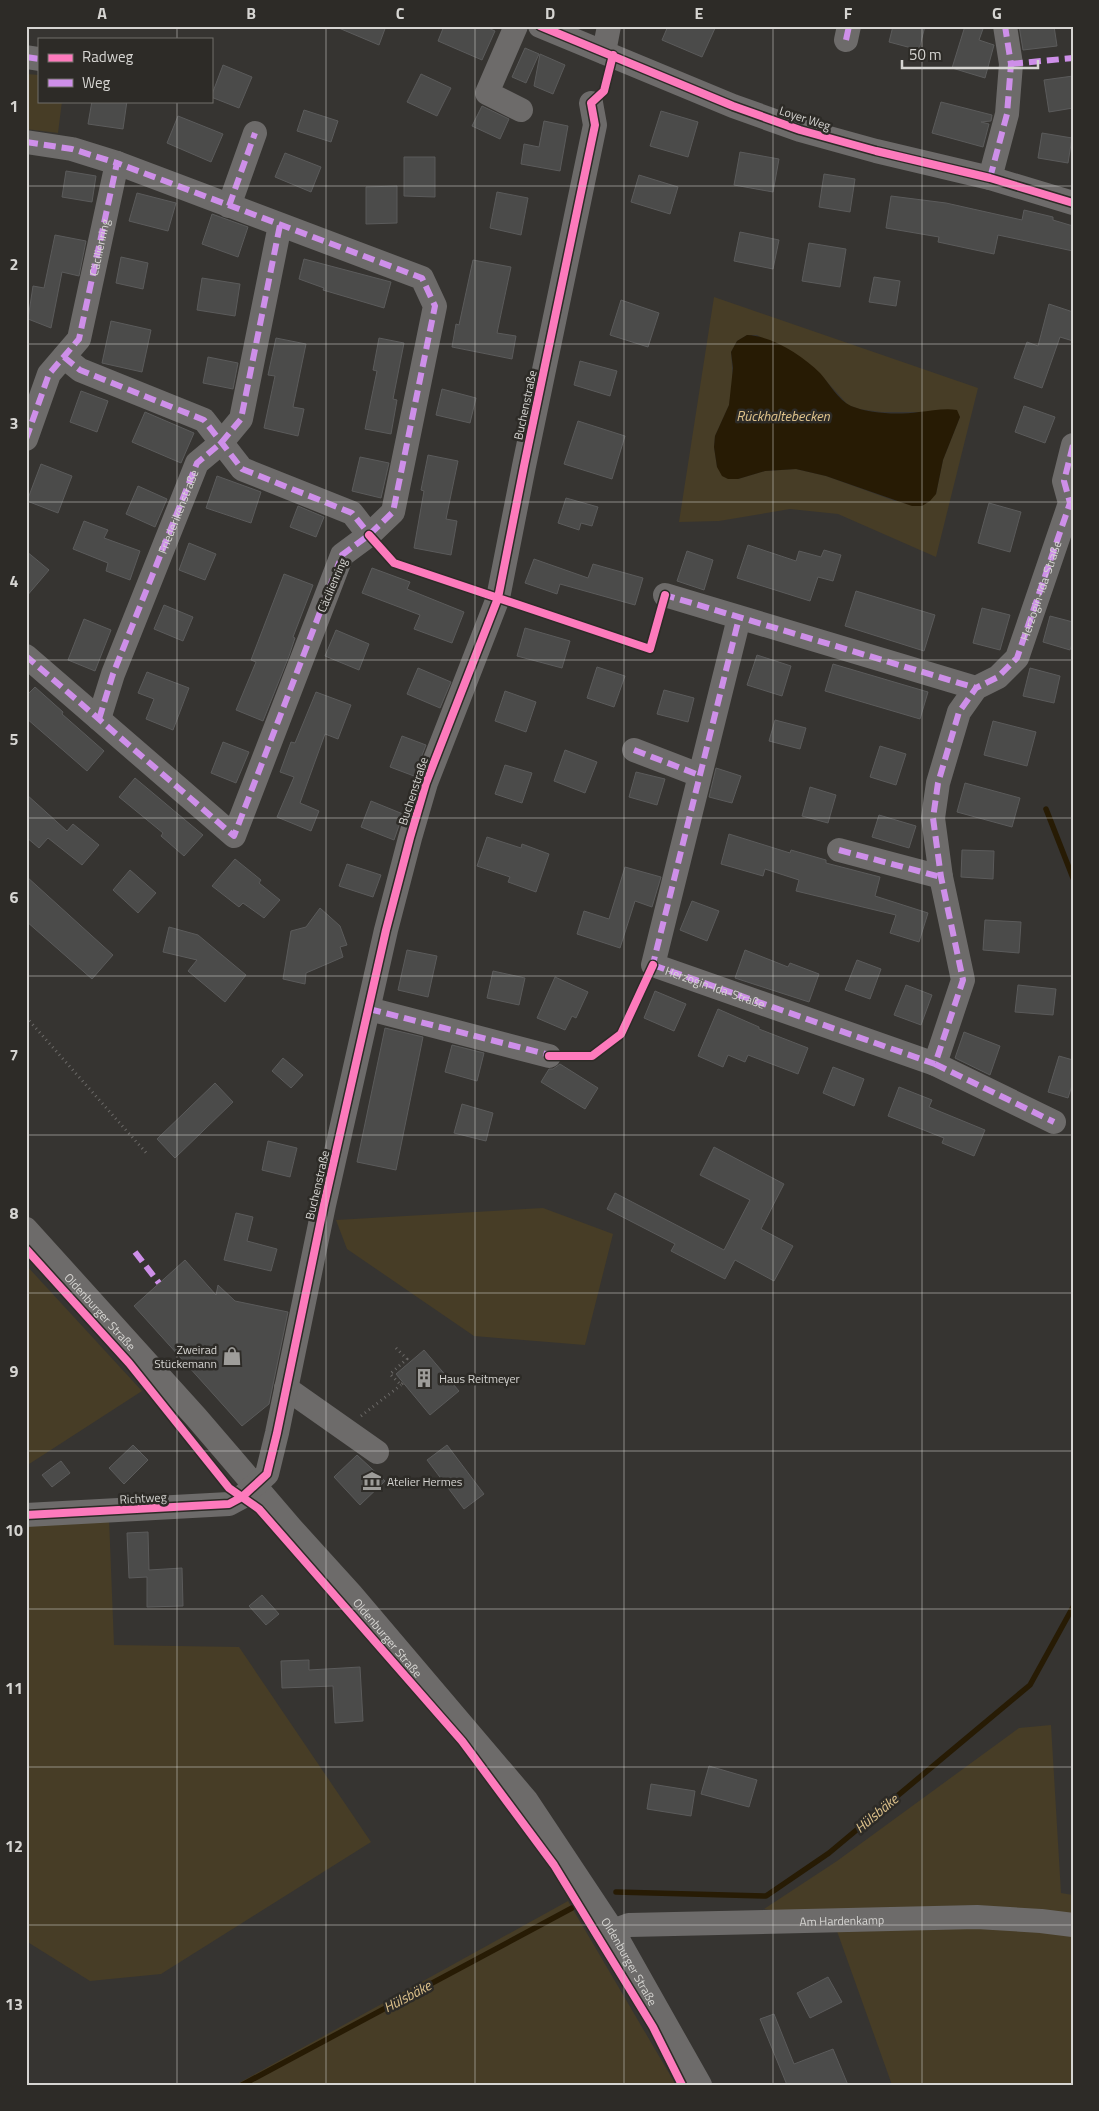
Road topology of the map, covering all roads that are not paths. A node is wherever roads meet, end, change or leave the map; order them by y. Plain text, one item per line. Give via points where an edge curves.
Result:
1 (516, 26) edge
2 (540, 26) edge
3 (609, 26) edge
4 (1005, 26) edge
5 (604, 52) junction
6 (591, 103) dead end
7 (521, 110) dead end
8 (255, 133) dead end
9 (26, 142) edge
10 (117, 162) junction
11 (990, 178) junction
12 (1073, 203) edge
13 (229, 206) junction
14 (280, 225) junction
15 (64, 357) junction
16 (26, 439) edge
17 (221, 443) junction
18 (1073, 445) edge
19 (1071, 504) edge
20 (369, 535) junction
21 (665, 595) dead end
22 (739, 618) junction
23 (26, 656) edge
24 (976, 688) junction
25 (99, 719) junction
26 (634, 750) dead end
27 (699, 775) junction
28 (839, 850) dead end
29 (941, 877) junction
30 (369, 1009) junction
31 (549, 1056) dead end
32 (935, 1064) junction
33 (1054, 1122) dead end
34 (26, 1229) edge
35 (286, 1388) junction
36 (377, 1452) dead end
37 (255, 1486) junction
38 (26, 1515) edge
39 (1073, 1925) edge
40 (613, 1931) junction
41 (700, 2085) edge

1 - 7 street via 487,93
2 - 5 street, Loyer Weg
3 - 5 street
4 - 11 street via 1011,64 1007,114
5 - 11 street, Loyer Weg via 800,130
6 - 30 street, Buchenstraße via 595,125 498,598 426,782 386,930
8 - 13 street
9 - 10 street via 72,149
10 - 13 street, Cäcilienring
10 - 15 street, Cäcilienring via 79,339
11 - 12 street, Loyer Weg
13 - 14 street, Cäcilienring
14 - 17 street, Friederikenstraße via 241,420
14 - 20 street, Cäcilienring via 422,278 435,306 393,512
15 - 16 street, Cäcilienring via 50,374
15 - 17 street via 80,370 204,420
17 - 20 street via 242,470 352,512
17 - 25 street, Friederikenstraße via 197,462 113,674
18 - 19 street, Herzogin-Ida-Straße via 1064,481
19 - 24 street, Herzogin-Ida-Straße via 1017,658 998,677
20 - 25 street, Cäcilienring via 342,555 234,836
21 - 22 street
22 - 24 street
22 - 27 street, Herzogin-Ida-Straße
23 - 25 street, Cäcilienring
24 - 29 street, Herzogin-Ida-Straße via 959,712 938,783 933,818
26 - 27 street
27 - 32 street, Herzogin-Ida-Straße via 653,965
28 - 29 street
29 - 32 street, Herzogin-Ida-Straße via 963,980
30 - 31 street
30 - 35 street, Buchenstraße
32 - 33 street, Herzogin-Ida-Straße
34 - 37 street, Oldenburger Straße
35 - 36 street
35 - 37 street, Buchenstraße via 267,1474
37 - 38 street, Richtweg via 229,1504
37 - 40 street, Oldenburger Straße via 526,1800
39 - 40 street, Am Hardenkamp via 977,1917 629,1924
40 - 41 street, Oldenburger Straße

